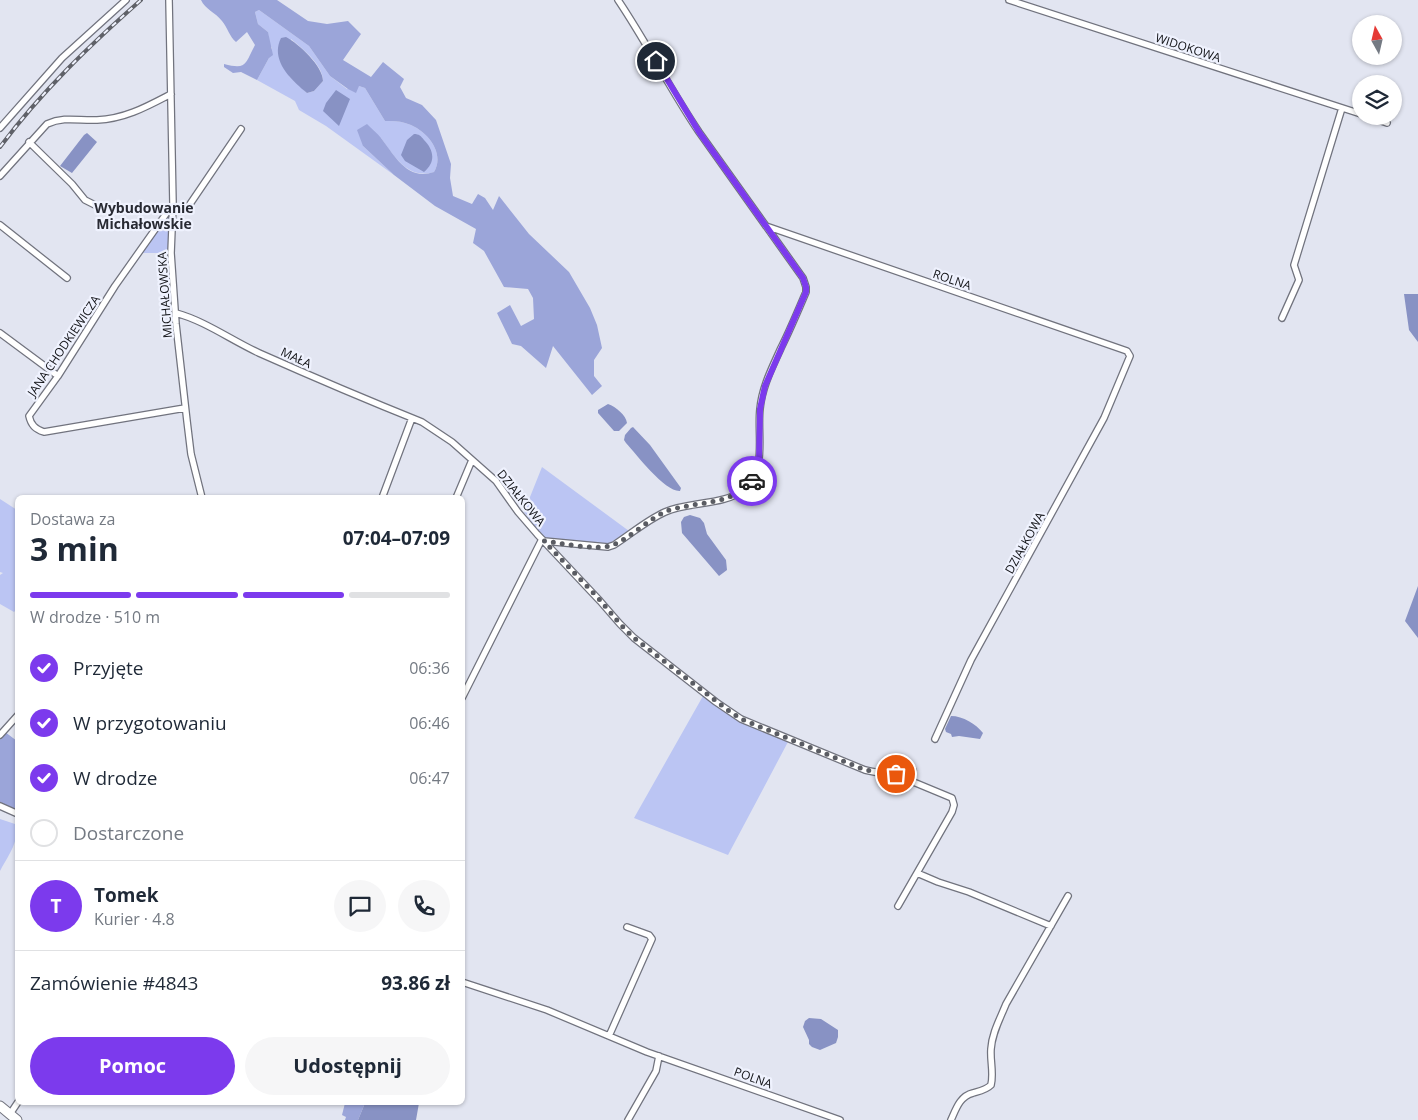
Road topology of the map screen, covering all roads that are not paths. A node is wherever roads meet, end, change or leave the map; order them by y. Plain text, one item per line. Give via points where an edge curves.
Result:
1 (126, 0) edge
2 (169, 0) edge
3 (618, 0) edge
4 (1010, 0) edge
5 (171, 94) junction
6 (1342, 108) junction
7 (1352, 111) edge
8 (0, 128) edge
9 (241, 129) dead end
10 (29, 142) junction
11 (0, 176) edge
12 (172, 204) junction
13 (188, 207) dead end
14 (107, 211) dead end
15 (0, 225) edge
16 (766, 226) junction
17 (67, 278) dead end
18 (176, 313) junction
19 (1282, 318) dead end
20 (0, 333) edge
21 (1130, 356) joint
22 (58, 376) junction
23 (185, 408) junction
24 (411, 418) junction
25 (472, 460) junction
26 (201, 495) edge
27 (383, 495) edge
28 (457, 495) edge
29 (543, 540) junction
30 (465, 692) edge
31 (15, 718) edge
32 (0, 735) edge
33 (935, 739) dead end
34 (913, 770) dead end
35 (905, 773) junction
36 (0, 806) edge
37 (15, 813) edge
38 (917, 873) junction
39 (1068, 896) dead end
40 (898, 906) dead end
41 (1051, 926) junction
42 (626, 927) dead end
43 (465, 983) edge
44 (609, 1036) junction
45 (659, 1056) junction
46 (17, 1105) edge
47 (0, 1106) edge
48 (13, 1117) edge
49 (628, 1120) edge
50 (840, 1120) edge
51 (951, 1120) edge

1 - 8 street via 62,58
2 - 5 street, MICHAŁOWSKA
3 - 16 street via 684,110
4 - 6 street, WIDOKOWA
5 - 10 street via 122,117 57,119
5 - 12 street, MICHAŁOWSKA
6 - 7 street, WIDOKOWA
6 - 19 street via 1294,265 1299,280
9 - 13 street
10 - 11 street
10 - 14 street via 85,200
12 - 18 street, MICHAŁOWSKA via 171,252
12 - 22 street, JANA CHODKIEWICZA
15 - 17 street
16 - 21 street, ROLNA via 1127,351
16 - 29 street via 803,278 806,292 765,386 760,409 759,463 754,478 735,495 666,512 608,547
18 - 23 street, MICHAŁOWSKA
18 - 24 street, MAŁA via 317,379
20 - 22 street
21 - 33 street, DZIAŁKOWA via 1104,418 971,660
22 - 23 street, JANA CHODKIEWICZA via 29,416 35,429 44,432
23 - 26 street, MICHAŁOWSKA via 191,454
24 - 25 street, DZIAŁKOWA via 437,431
24 - 27 street
25 - 28 street
25 - 29 street, DZIAŁKOWA via 496,481
29 - 30 street
29 - 35 street, DZIAŁKOWA via 634,638 735,715 865,770
31 - 32 street
34 - 35 street, DZIAŁKOWA
35 - 38 street via 911,781 952,798 954,805
36 - 37 street
38 - 40 street
38 - 41 street
39 - 41 street
41 - 51 street via 1006,1004 994,1033 991,1085 963,1098
42 - 44 street via 649,935 652,940
43 - 44 street, POLNA via 547,1010
44 - 45 street, POLNA
45 - 49 street via 656,1071
45 - 50 street, POLNA
46 - 48 street
47 - 48 street

